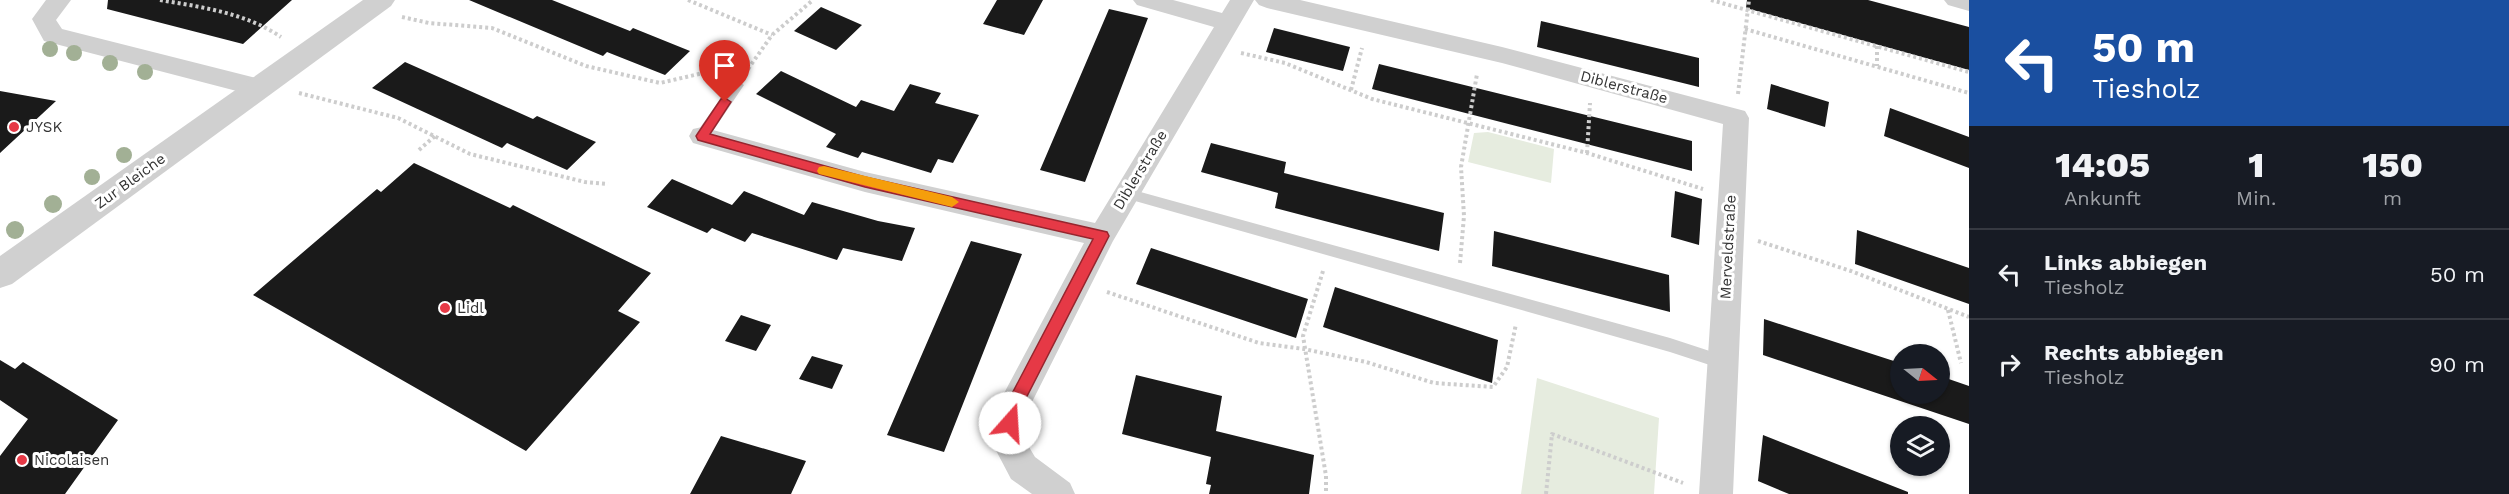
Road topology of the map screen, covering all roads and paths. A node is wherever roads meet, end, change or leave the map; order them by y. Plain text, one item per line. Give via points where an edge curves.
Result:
1 (59, 0) edge
2 (160, 0) edge
3 (688, 0) edge
4 (813, 0) edge
5 (1145, 0) edge
6 (1267, 0) edge
7 (1711, 0) edge
8 (1749, 0) edge
9 (1956, 0) edge
10 (377, 3) edge
11 (1969, 3) edge
12 (1747, 10) junction
13 (1235, 11) edge
14 (1368, 24) junction
15 (1745, 29) junction
16 (772, 34) junction
17 (1877, 46) junction
18 (1214, 47) junction
19 (1481, 50) junction
20 (310, 51) junction
21 (1877, 66) junction
22 (1969, 72) edge
23 (1592, 78) junction
24 (739, 82) junction
25 (260, 88) junction
26 (1351, 90) junction
27 (1969, 93) edge
28 (1736, 118) junction
29 (1470, 123) junction
30 (435, 136) junction
31 (702, 136) joint
32 (419, 150) dead end
33 (1587, 153) junction
34 (608, 184) dead end
35 (1126, 193) junction
36 (1731, 198) junction
37 (1729, 231) junction
38 (1102, 236) junction
39 (1330, 251) junction
40 (0, 274) edge
41 (1078, 282) junction
42 (1458, 287) junction
43 (1518, 303) junction
44 (1948, 309) junction
45 (1969, 317) edge
46 (1304, 349) junction
47 (1722, 362) junction
48 (1961, 363) dead end
49 (1704, 490) edge
50 (1058, 494) edge
51 (1326, 494) edge
52 (1546, 494) edge

1 - 25 street via 44,19 52,35
2 - 20 path via 208,9 273,29
3 - 16 path
4 - 16 path
5 - 13 street
6 - 14 street, Diblerstraße
7 - 12 path
8 - 12 path
9 - 11 street
10 - 20 street, Zur Bleiche
10 - 24 path via 405,18 492,28 586,66 660,84 712,71
12 - 15 path
12 - 17 path
13 - 18 street, Diblerstraße
14 - 19 street, Diblerstraße
14 - 26 path
15 - 21 path
15 - 28 path
16 - 24 path
17 - 21 path
17 - 22 path
18 - 26 path via 1285,63
18 - 35 street, Diblerstraße
19 - 23 street, Diblerstraße
19 - 29 path
20 - 25 street, Zur Bleiche
21 - 27 path
23 - 28 street, Diblerstraße
23 - 33 path
24 - 31 lane
25 - 30 path via 295,92 398,118
25 - 40 street, Zur Bleiche
26 - 29 path via 1372,99
28 - 36 street, Merveldstraße
29 - 33 path
29 - 42 path via 1461,166 1464,216
30 - 32 path
30 - 34 path via 470,154
31 - 38 street via 865,182
33 - 36 path
35 - 38 street, Diblerstraße
35 - 39 lane
36 - 37 street, Merveldstraße
37 - 44 path via 1851,271
37 - 47 street, Merveldstraße
38 - 41 street, Diblerstraße
39 - 42 lane
39 - 46 path via 1303,336
41 - 46 path via 1241,338
41 - 50 street, Diblerstraße via 1013,407 1006,439 1023,468
42 - 43 lane
43 - 46 path via 1513,350 1493,387 1434,383 1366,362
43 - 47 lane
44 - 45 path
44 - 48 path
46 - 51 path
47 - 49 street, Merveldstraße
49 - 52 path via 1552,434

